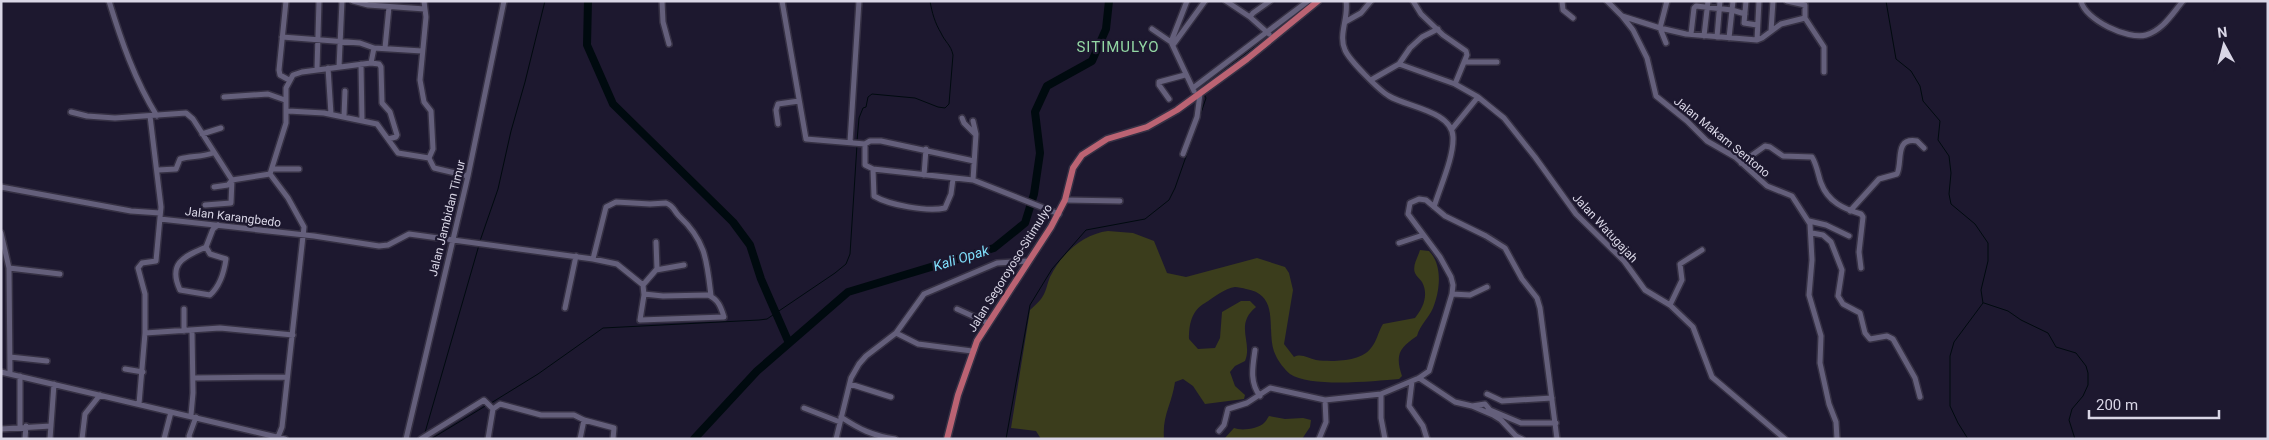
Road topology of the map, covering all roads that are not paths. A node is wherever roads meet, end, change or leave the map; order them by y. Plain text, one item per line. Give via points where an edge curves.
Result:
1 (109, 1) edge
2 (286, 1) edge
3 (319, 1) edge
4 (342, 1) edge
5 (353, 1) edge
6 (424, 1) edge
7 (504, 1) edge
8 (662, 1) edge
9 (782, 1) edge
10 (859, 1) edge
11 (1187, 1) edge
12 (1205, 1) edge
13 (1226, 1) edge
14 (1270, 1) edge
15 (1308, 1) edge
16 (1318, 1) edge
17 (1346, 1) edge
18 (1370, 1) edge
19 (1413, 1) edge
20 (1562, 1) edge
21 (1607, 1) edge
22 (1667, 1) edge
23 (1720, 1) edge
24 (1733, 1) edge
25 (1746, 1) edge
26 (1759, 1) edge
27 (1773, 1) edge
28 (1787, 1) edge
29 (2081, 1) edge
30 (2183, 1) edge
31 (1708, 4) edge
32 (389, 7) junction
33 (425, 9) junction
34 (1719, 9) junction
35 (1732, 10) junction
36 (1745, 14) junction
37 (1622, 16) junction
38 (1250, 17) junction
39 (1574, 18) dead end
40 (1805, 18) junction
41 (1345, 22) junction
42 (1758, 25) junction
43 (1438, 28) junction
44 (1660, 28) junction
45 (1152, 29) dead end
46 (1771, 31) junction
47 (1268, 33) junction
48 (1691, 34) junction
49 (1704, 36) junction
50 (282, 37) junction
51 (1717, 37) junction
52 (1730, 38) junction
53 (1273, 39) junction
54 (318, 40) junction
55 (1757, 40) junction
56 (339, 42) junction
57 (1172, 43) junction
58 (1666, 43) dead end
59 (669, 44) dead end
60 (374, 48) junction
61 (385, 48) junction
62 (422, 51) junction
63 (1464, 62) junction
64 (1497, 62) dead end
65 (371, 63) junction
66 (362, 64) junction
67 (1400, 64) junction
68 (339, 67) junction
69 (328, 68) junction
70 (317, 69) junction
71 (1824, 72) dead end
72 (1185, 75) junction
73 (289, 80) junction
74 (1371, 80) junction
75 (1455, 84) junction
76 (1192, 88) junction
77 (345, 91) dead end
78 (1198, 95) junction
79 (1478, 96) junction
80 (224, 97) dead end
81 (1169, 99) dead end
82 (285, 100) junction
83 (800, 101) junction
84 (288, 111) junction
85 (71, 112) dead end
86 (331, 114) junction
87 (150, 116) junction
88 (157, 116) junction
89 (344, 116) junction
90 (962, 118) dead end
91 (362, 120) junction
92 (973, 120) dead end
93 (778, 124) dead end
94 (221, 128) dead end
95 (1452, 129) junction
96 (202, 134) junction
97 (976, 134) junction
98 (388, 139) junction
99 (854, 143) junction
100 (865, 144) junction
101 (1924, 148) dead end
102 (926, 149) junction
103 (214, 152) junction
104 (1183, 154) dead end
105 (429, 158) junction
106 (974, 160) junction
107 (1741, 163) junction
108 (299, 169) dead end
109 (872, 169) junction
110 (158, 170) junction
111 (271, 171) junction
112 (924, 175) junction
113 (468, 176) junction
114 (952, 179) junction
115 (232, 180) junction
116 (973, 180) junction
117 (1, 187) edge
118 (214, 187) dead end
119 (1065, 200) junction
120 (1120, 201) dead end
121 (206, 205) dead end
122 (1434, 207) junction
123 (1850, 211) junction
124 (1059, 214) junction
125 (160, 216) junction
126 (1808, 221) junction
127 (218, 224) junction
128 (1, 233) edge
129 (1812, 233) junction
130 (304, 235) junction
131 (1423, 235) junction
132 (1849, 236) dead end
133 (453, 240) junction
134 (656, 242) dead end
135 (1399, 243) dead end
136 (206, 246) junction
137 (1702, 250) dead end
138 (576, 256) junction
139 (593, 258) junction
140 (1028, 261) junction
141 (684, 265) dead end
142 (9, 268) junction
143 (1861, 268) dead end
144 (657, 269) junction
145 (60, 274) dead end
146 (643, 285) junction
147 (1487, 287) dead end
148 (644, 294) junction
149 (1452, 294) junction
150 (711, 296) junction
151 (9, 298) junction
152 (1, 299) edge
153 (1670, 305) junction
154 (565, 308) dead end
155 (957, 308) dead end
156 (184, 309) dead end
157 (988, 323) junction
158 (184, 331) junction
159 (192, 331) junction
160 (145, 333) junction
161 (896, 333) junction
162 (293, 335) junction
163 (1256, 350) dead end
164 (972, 352) junction
165 (10, 357) junction
166 (47, 361) dead end
167 (125, 369) dead end
168 (1, 372) edge
169 (143, 372) junction
170 (10, 374) junction
171 (20, 376) junction
172 (287, 377) junction
173 (193, 378) junction
174 (1419, 378) junction
175 (1412, 381) junction
176 (54, 384) junction
177 (850, 384) junction
178 (1381, 394) junction
179 (1487, 394) dead end
180 (100, 395) junction
181 (1260, 396) junction
182 (891, 397) dead end
183 (1920, 397) dead end
184 (1552, 398) junction
185 (1324, 400) junction
186 (139, 404) junction
187 (1472, 406) junction
188 (804, 408) dead end
189 (493, 410) junction
190 (171, 412) junction
191 (193, 416) junction
192 (841, 419) junction
193 (584, 420) junction
194 (1556, 423) junction
195 (23, 426) junction
196 (51, 426) junction
197 (1, 429) edge
198 (1219, 431) dead end
199 (282, 438) edge
200 (881, 438) edge
201 (25, 439) edge
202 (50, 439) edge
203 (82, 439) edge
204 (164, 439) edge
205 (190, 439) edge
206 (406, 439) edge
207 (421, 439) edge
208 (489, 439) edge
209 (580, 439) edge
210 (613, 439) edge
211 (836, 439) edge
212 (895, 439) edge
213 (947, 439) edge
214 (1320, 439) edge
215 (1385, 439) edge
216 (1428, 439) edge
217 (1522, 439) edge
218 (1557, 439) edge
219 (1785, 439) edge
220 (1837, 439) edge

1 - 88 street via 122,44
2 - 50 street
3 - 54 street
4 - 56 street
5 - 32 street
6 - 33 street
7 - 113 street, Jalan Jambidan Timur
8 - 59 street
9 - 83 street
10 - 99 street
11 - 57 street
12 - 57 street
13 - 38 street
14 - 38 street
15 - 47 street
16 - 53 main road, Jalan Segoroyoso-Sitimulyo
17 - 41 street
18 - 41 street via 1367,8
19 - 43 street via 1421,14
20 - 39 street via 1563,10
21 - 37 street, Jalan Makam Sentono
22 - 44 street
23 - 34 street
24 - 35 street
25 - 36 street
26 - 42 street
27 - 46 street
28 - 40 street via 1805,5
29 - 30 street via 2099,23 2136,35 2145,35 2162,26
31 - 34 street
31 - 48 street via 1694,8
31 - 49 street
32 - 33 street
32 - 61 street
33 - 62 street
34 - 35 street
34 - 51 street
35 - 36 street
35 - 52 street
36 - 42 street via 1745,25
37 - 44 street
37 - 107 street, Jalan Makam Sentono via 1647,58 1656,96 1708,141
38 - 47 street
40 - 46 street via 1781,24
40 - 71 street via 1823,44
41 - 74 street via 1344,48
42 - 55 street
43 - 63 street via 1448,40 1466,51
43 - 67 street via 1410,48
44 - 48 street
44 - 58 street
45 - 57 street
46 - 55 street
47 - 53 street
47 - 76 street
48 - 49 street
49 - 51 street
50 - 54 street
50 - 73 street via 279,70
51 - 52 street
52 - 55 street
53 - 78 main road, Jalan Segoroyoso-Sitimulyo
54 - 56 street
54 - 70 street
56 - 60 street via 361,43
56 - 68 street
57 - 72 street
60 - 61 street
60 - 65 street
61 - 62 street
62 - 105 street via 420,82 424,102 431,110 433,149
63 - 64 street
63 - 75 street
65 - 66 street
65 - 98 street via 381,66 382,102 390,112 397,135
66 - 68 street
66 - 91 street
67 - 74 street
67 - 75 street, Jalan Watugajah
68 - 69 street
69 - 70 street
69 - 86 street
70 - 73 street via 299,73
72 - 76 street
72 - 81 street via 1159,82
73 - 82 street
74 - 95 street via 1389,96 1434,114
75 - 79 street, Jalan Watugajah
76 - 78 street
77 - 89 street
78 - 104 street via 1197,117
78 - 119 main road, Jalan Segoroyoso-Sitimulyo via 1147,127 1107,138 1088,150 1073,168
79 - 95 street
79 - 153 street, Jalan Watugajah via 1514,130 1576,214 1624,261 1645,290
80 - 82 street via 268,94
82 - 84 street
83 - 93 street via 778,104
83 - 99 street via 806,139
84 - 86 street
84 - 111 street
85 - 87 street via 115,118
86 - 89 street
87 - 88 street
87 - 110 street
88 - 96 street via 186,113
89 - 91 street
90 - 97 street
91 - 98 street via 377,124
92 - 97 street
94 - 96 street
95 - 122 street via 1452,146
96 - 103 street
97 - 106 street
98 - 105 street via 401,155
99 - 100 street
100 - 102 street via 881,141
100 - 109 street via 865,165
101 - 123 street via 1917,141 1908,140 1903,144 1897,174 1879,179
102 - 106 street
102 - 112 street
103 - 110 street via 198,158 180,159 176,169
103 - 115 street
105 - 113 street via 434,168
106 - 116 street
107 - 123 street via 1765,146 1783,156 1812,157 1828,196
107 - 126 street, Jalan Makam Sentono via 1767,186 1792,196
108 - 111 street
109 - 112 street
109 - 114 street via 874,196 898,205 945,208 951,194
110 - 125 street
111 - 115 street
111 - 130 street via 300,218
112 - 114 street
113 - 133 street, Jalan Jambidan Timur
114 - 116 street
115 - 118 street via 228,185
115 - 121 street via 232,203
116 - 124 street
117 - 125 street, Jalan Karangbedo
119 - 120 street
119 - 124 main road, Jalan Segoroyoso-Sitimulyo
122 - 131 street via 1419,199 1408,206 1410,220
122 - 184 street via 1505,248 1522,280 1537,298
123 - 143 street via 1863,217 1859,255
124 - 140 main road, Jalan Segoroyoso-Sitimulyo
125 - 127 street, Jalan Karangbedo
125 - 160 street via 156,261 142,263 138,268 145,294
126 - 129 street, Jalan Makam Sentono
126 - 132 street
127 - 130 street, Jalan Karangbedo
127 - 136 street
128 - 142 street
129 - 183 street via 1827,238 1835,250 1842,270 1838,296 1843,304 1860,313 1865,333 1870,339 1886,336 1893,339 1915,378
129 - 220 street, Jalan Makam Sentono via 1809,295 1821,336 1820,363 1836,422
130 - 133 street, Jalan Karangbedo via 379,246 388,245 407,234
130 - 162 street
131 - 135 street
131 - 149 street via 1452,277
133 - 138 street, Jalan Karangbedo
133 - 206 street, Jalan Jambidan Timur
134 - 144 street
136 - 136 street via 184,257 178,264 176,278 180,290 210,295 219,283 226,260 210,254
137 - 153 street via 1680,264 1682,280
138 - 139 street, Jalan Karangbedo
138 - 154 street
139 - 146 street, Jalan Karangbedo via 617,264
139 - 150 street via 609,204 666,203 674,208 701,243
140 - 157 main road, Jalan Segoroyoso-Sitimulyo
140 - 161 street via 997,262 928,291
141 - 144 street
142 - 145 street
142 - 151 street
144 - 146 street
146 - 148 street
147 - 149 street via 1470,295
148 - 150 street
148 - 150 street via 640,320 724,317 719,303
149 - 174 street via 1431,368
151 - 152 street
151 - 165 street
153 - 219 street, Jalan Watugajah via 1693,327 1712,377
155 - 157 street
156 - 158 street
157 - 164 main road, Jalan Segoroyoso-Sitimulyo
158 - 159 street
158 - 160 street
159 - 162 street via 229,329
159 - 173 street
160 - 169 street
161 - 164 street via 918,344
161 - 177 street via 862,360
162 - 172 street
163 - 181 street via 1252,371
164 - 213 main road, Jalan Segoroyoso-Sitimulyo
165 - 166 street
165 - 170 street
167 - 169 street
168 - 170 street
169 - 186 street
170 - 171 street
171 - 176 street
171 - 195 street
172 - 173 street
172 - 199 street
173 - 191 street
174 - 175 street
174 - 187 street via 1449,398
175 - 178 street
175 - 216 street via 1409,406
176 - 180 street
176 - 196 street
177 - 182 street
177 - 192 street
178 - 185 street
178 - 215 street
179 - 184 street via 1508,402
180 - 186 street
180 - 203 street via 85,414
181 - 185 street via 1272,388
181 - 198 street via 1228,409
184 - 194 street
185 - 214 street via 1326,422
186 - 190 street
187 - 194 street via 1485,404 1490,410 1521,424
187 - 217 street via 1501,420
188 - 192 street
189 - 193 street via 503,404 534,414 574,415
189 - 207 street via 486,404
189 - 208 street
190 - 191 street
190 - 204 street
191 - 199 street
191 - 205 street
192 - 200 street
192 - 211 street
193 - 209 street
193 - 210 street via 613,427
194 - 218 street
195 - 196 street
195 - 197 street
195 - 201 street
196 - 202 street
200 - 212 street

